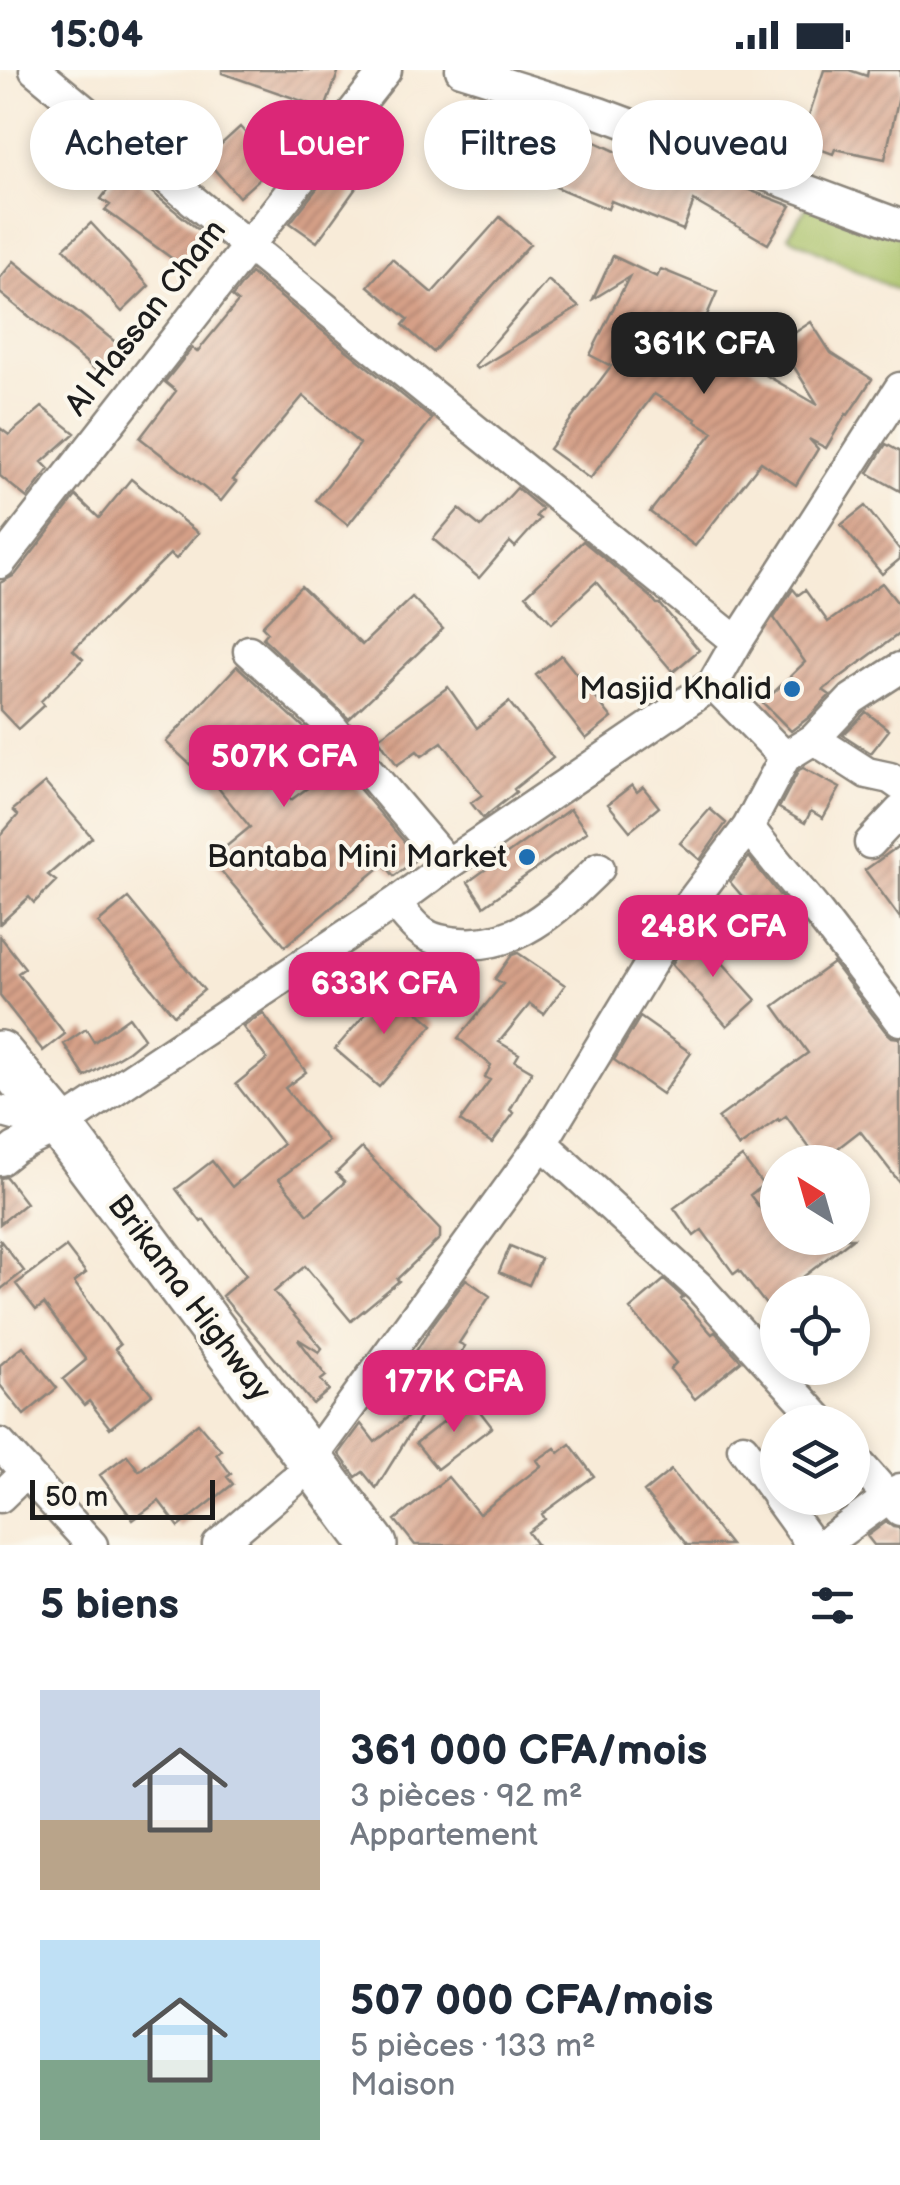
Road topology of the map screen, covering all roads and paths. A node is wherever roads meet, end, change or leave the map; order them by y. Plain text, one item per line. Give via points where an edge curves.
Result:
1 (35, 70) edge
2 (386, 70) edge
3 (461, 70) edge
4 (900, 225) edge
5 (247, 245) junction
6 (900, 388) edge
7 (0, 562) edge
8 (737, 642) junction
9 (249, 651) dead end
10 (900, 668) edge
11 (713, 684) junction
12 (814, 738) junction
13 (785, 757) junction
14 (900, 785) edge
15 (900, 811) edge
16 (748, 827) junction
17 (870, 844) dead end
18 (448, 864) junction
19 (599, 868) dead end
20 (395, 903) junction
21 (900, 1020) edge
22 (0, 1054) edge
23 (19, 1124) edge
24 (542, 1143) junction
25 (807, 1405) edge
26 (0, 1444) edge
27 (743, 1448) dead end
28 (301, 1470) junction
29 (26, 1472) junction
30 (760, 1472) edge
31 (870, 1473) edge
32 (0, 1497) edge
33 (896, 1498) edge
34 (791, 1515) edge
35 (92, 1545) edge
36 (218, 1545) edge
37 (339, 1545) edge
38 (374, 1545) edge
39 (812, 1545) edge
40 (824, 1545) edge

1 - 5 street
2 - 5 street, Al Hassan Cham
3 - 4 street via 599,113
5 - 7 street, Al Hassan Cham
5 - 8 street
6 - 8 street
8 - 11 street
9 - 18 street via 327,722
10 - 12 street via 852,699
11 - 13 street
11 - 18 street
12 - 13 street
12 - 14 street via 867,773
13 - 16 street
15 - 17 street
16 - 21 street
16 - 24 street via 674,925
18 - 20 street
19 - 20 street via 534,926 474,945 423,933
20 - 23 street
22 - 23 highway, Brikama Highway
23 - 28 highway, Brikama Highway
24 - 25 street via 699,1287
24 - 28 street
26 - 29 street
27 - 30 street
28 - 36 street
28 - 37 highway, Brikama Highway
28 - 38 highway, Brikama Highway
29 - 32 street
29 - 35 street
31 - 33 street
33 - 40 street
34 - 39 street

